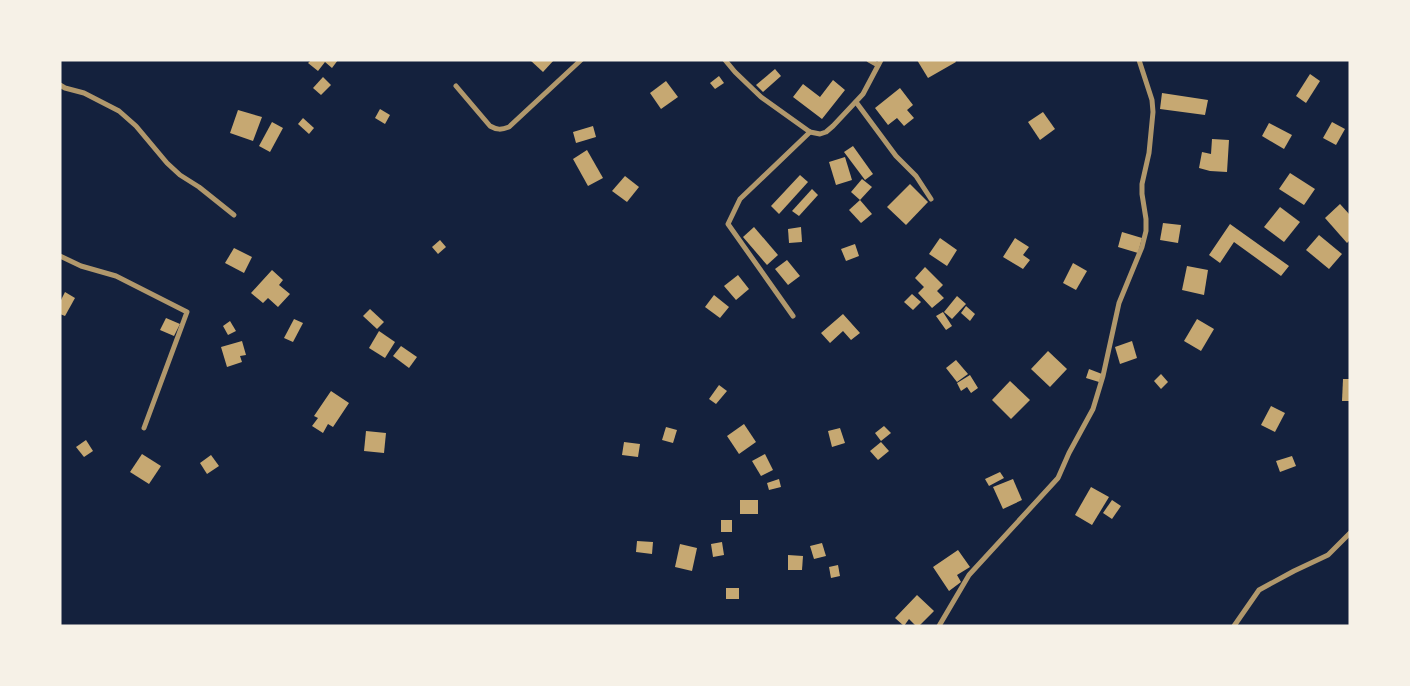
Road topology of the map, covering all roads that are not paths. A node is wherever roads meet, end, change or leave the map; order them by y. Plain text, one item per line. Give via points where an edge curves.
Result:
1 (581, 60) edge
2 (725, 60) edge
3 (869, 60) edge
4 (1139, 60) edge
5 (880, 63) edge
6 (60, 85) edge
7 (456, 86) dead end
8 (856, 102) junction
9 (810, 132) junction
10 (931, 199) dead end
11 (234, 215) dead end
12 (60, 256) edge
13 (793, 316) dead end
14 (144, 428) dead end
15 (1350, 534) edge
16 (939, 626) edge
17 (1234, 626) edge

1 - 7 street via 502,130 490,126
2 - 9 street via 761,97
3 - 5 street
4 - 16 street via 1153,112 1142,183 1146,231 1119,303 1093,409 1058,478 969,575
5 - 8 street
6 - 11 street via 119,111 180,175
8 - 9 street via 826,132
8 - 10 street
9 - 13 street via 740,199 728,224
12 - 14 street via 116,276 187,312
15 - 17 street via 1328,555 1259,590

